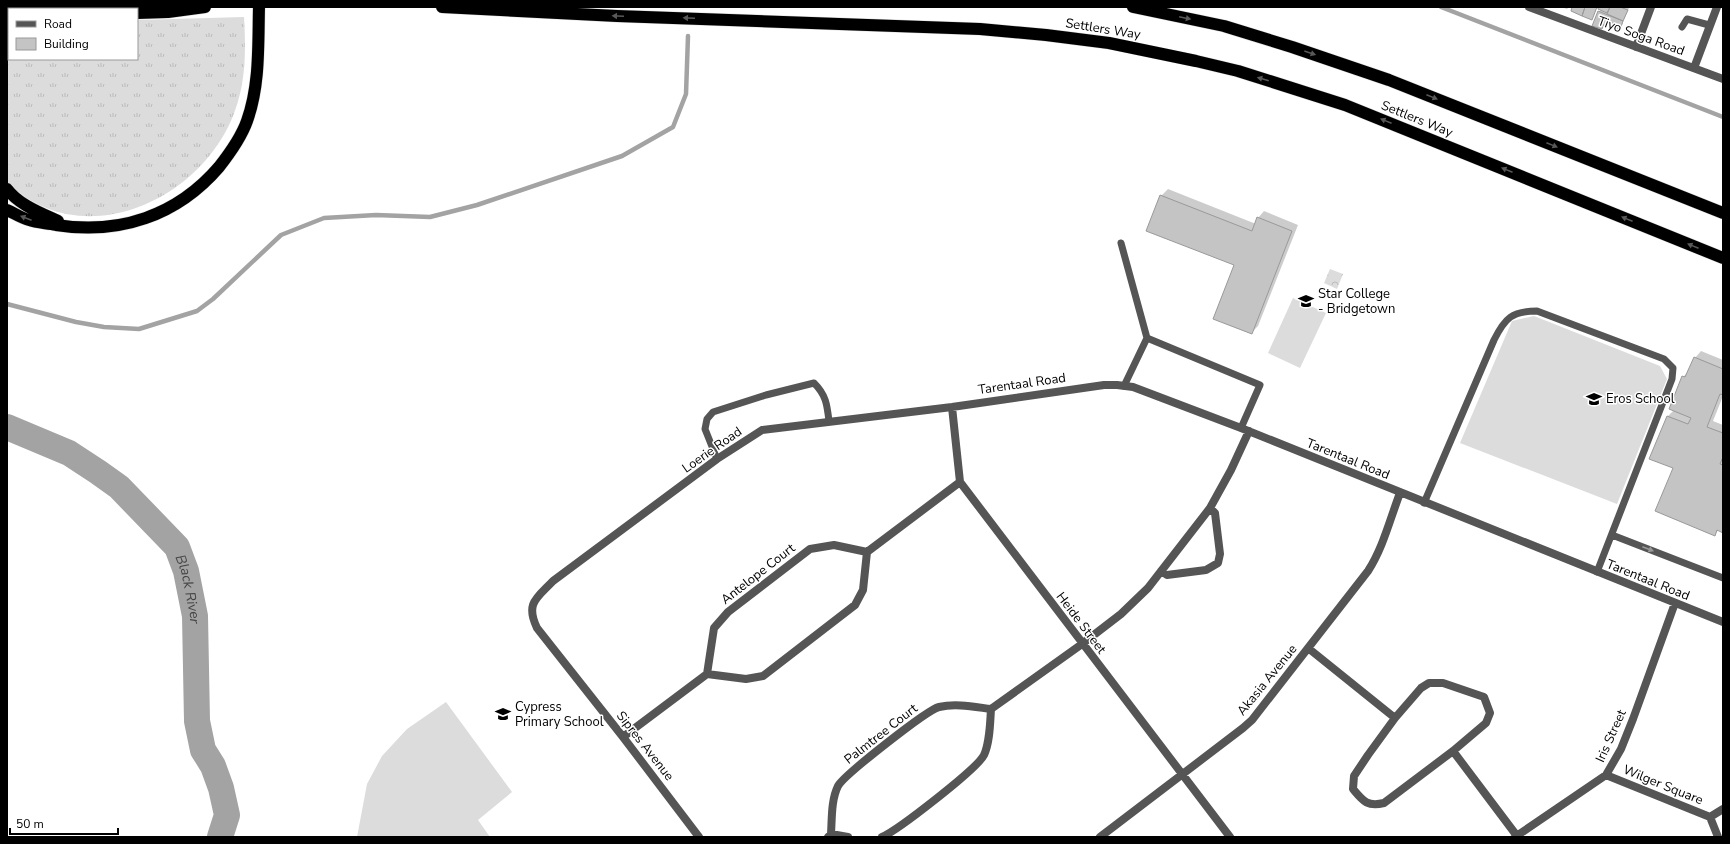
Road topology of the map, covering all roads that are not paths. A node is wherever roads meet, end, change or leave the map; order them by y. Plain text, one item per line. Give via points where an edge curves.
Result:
1 (205, 7) edge
2 (259, 7) edge
3 (442, 7) edge
4 (1133, 7) edge
5 (1529, 7) edge
6 (1651, 7) edge
7 (1717, 7) edge
8 (138, 12) edge
9 (1709, 25) junction
10 (1682, 27) dead end
11 (1636, 47) junction
12 (1694, 68) junction
13 (1723, 79) edge
14 (7, 189) edge
15 (7, 210) edge
16 (1723, 213) edge
17 (74, 228) junction
18 (1121, 243) dead end
19 (1723, 258) edge
20 (1147, 338) junction
21 (1124, 386) junction
22 (952, 406) junction
23 (829, 421) junction
24 (1245, 429) junction
25 (717, 459) junction
26 (960, 482) junction
27 (1400, 493) junction
28 (1424, 502) junction
29 (1210, 508) junction
30 (1612, 535) junction
31 (867, 552) junction
32 (1161, 571) junction
33 (1597, 572) junction
34 (1723, 578) edge
35 (1675, 603) junction
36 (532, 611) joint
37 (1723, 622) edge
38 (1082, 644) junction
39 (1308, 648) junction
40 (707, 674) junction
41 (991, 710) junction
42 (1395, 718) junction
43 (623, 737) junction
44 (1453, 751) junction
45 (1181, 775) junction
46 (1606, 775) junction
47 (1723, 809) edge
48 (1710, 817) junction
49 (829, 836) edge
50 (1516, 836) edge
51 (699, 837) edge
52 (848, 837) edge
53 (882, 837) edge
54 (1100, 837) edge
55 (1230, 837) edge
56 (1718, 837) edge

1 - 8 highway via 168,12
2 - 17 highway via 257,79 247,121 235,145 208,179 188,196 146,219 125,224
19 -> 3 highway, Settlers Way via 1345,105 1196,60 1046,34
4 -> 16 highway, Settlers Way via 1224,26 1390,80
5 - 11 street, Tiyo Soga Road
6 - 11 street
7 - 9 street
9 - 10 lane via 1688,19
9 - 12 street
11 - 12 street, Tiyo Soga Road
12 - 13 street, Tiyo Soga Road
14 - 17 highway via 12,196 37,211
17 -> 15 highway via 30,220
18 - 20 lane
20 - 21 lane
20 - 24 lane via 1260,385
21 - 22 street, Tarentaal Road via 1104,385
21 - 24 street, Tarentaal Road via 1133,387
22 - 23 street, Loerie Road
22 - 26 street
23 - 25 street, Loerie Road via 762,430
23 - 25 lane via 823,392 814,383 713,412 707,419 705,429
24 - 27 street, Tarentaal Road
24 - 29 street via 1231,470
25 - 36 street, Loerie Road via 553,581 532,604
26 - 31 street
26 - 38 street, Heide Street
27 - 28 street, Tarentaal Road
27 - 39 street, Akasia Avenue via 1374,562
28 - 30 lane via 1501,326 1517,313 1538,311 1664,359 1673,368 1669,387
28 - 33 street, Tarentaal Road
29 - 32 street
29 - 32 street via 1215,513 1220,554 1218,563 1206,570 1167,575
30 - 33 lane
30 -> 34 lane
31 - 40 street via 863,590 855,605 763,676 746,679
31 - 40 street, Antelope Court via 834,545 810,549 728,612 714,628
32 - 38 street via 1126,610
33 - 35 street, Tarentaal Road
35 - 37 street, Tarentaal Road
35 - 46 street, Iris Street via 1623,743
36 - 43 street, Sipres Avenue via 537,628
38 - 41 street
38 - 45 street, Heide Street
39 - 42 street
39 - 45 street, Akasia Avenue via 1244,728
40 - 43 street
41 - 49 street, Palmtree Court via 957,705 938,707 860,765 838,785
41 - 53 street via 985,754 981,759 908,820
42 - 44 street via 1421,688 1429,683 1443,683 1484,697 1490,713 1486,723
42 - 44 street via 1354,776 1353,789 1362,800 1374,806 1384,803
43 - 51 street, Sipres Avenue
44 - 50 street
45 - 54 street, Akasia Avenue
45 - 55 street, Heide Street
46 - 48 street, Wilger Square
46 - 50 street, Iris Street
47 - 48 street, Wilger Square
48 - 56 street, Wilger Square
49 - 52 street, Palmtree Court

